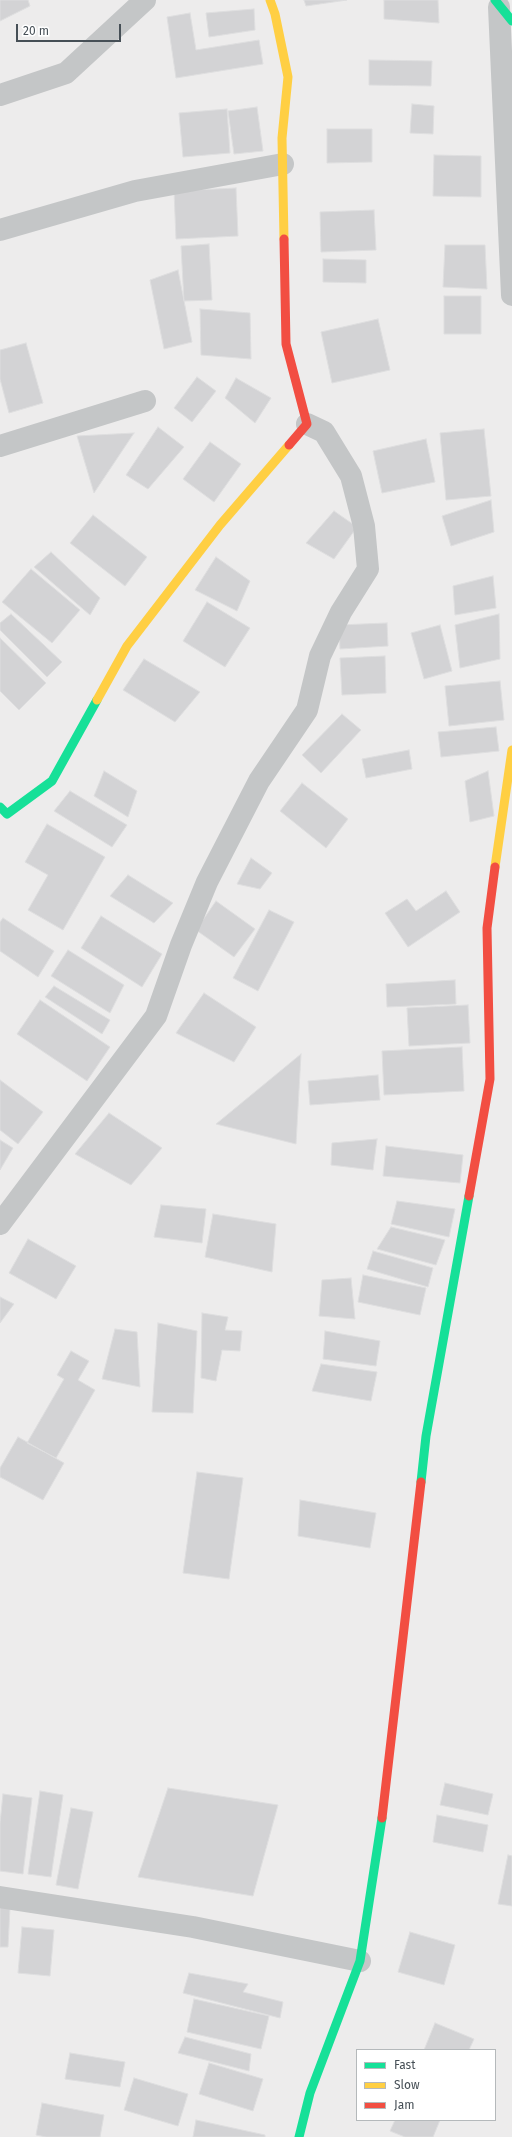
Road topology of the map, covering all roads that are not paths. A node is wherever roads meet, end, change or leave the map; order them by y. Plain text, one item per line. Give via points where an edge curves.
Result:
1 (145, 0) edge
2 (270, 0) edge
3 (502, 10) edge
4 (0, 95) edge
5 (283, 164) junction
6 (0, 230) edge
7 (512, 295) edge
8 (145, 401) dead end
9 (307, 424) junction
10 (0, 446) edge
11 (512, 750) edge
12 (2, 814) edge
13 (0, 1224) edge
14 (0, 1897) edge
15 (360, 1961) junction
16 (299, 2137) edge

1 - 4 street via 66,73
2 - 5 street via 288,77 282,138
3 - 7 street
5 - 6 street via 135,191
5 - 9 street via 286,344
8 - 10 street
9 - 12 street via 220,525 127,646 52,781
9 - 13 street via 324,432 352,476 364,526 368,569 341,612 320,656 307,710 259,781 207,882 156,1016
11 - 15 street via 487,928 490,1079 426,1436 385,1801
14 - 15 street via 193,1927
15 - 16 street via 310,2093

